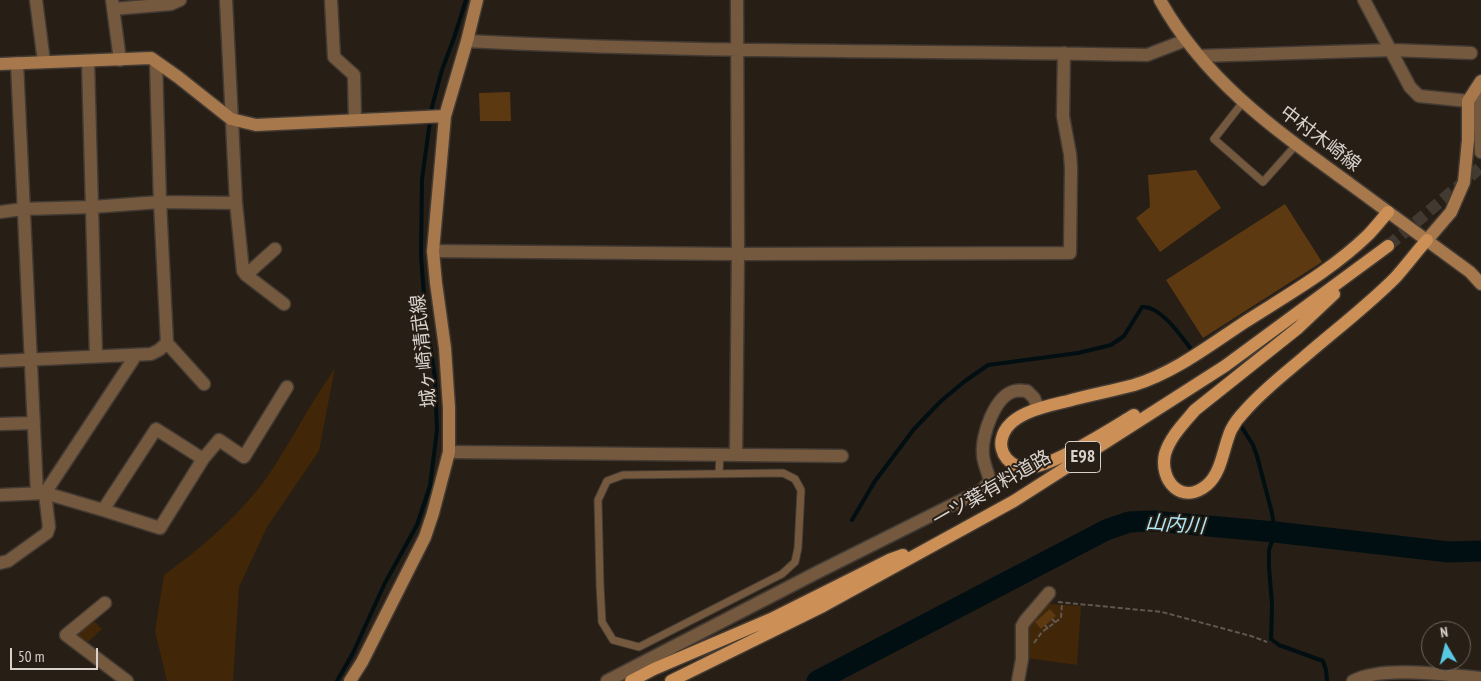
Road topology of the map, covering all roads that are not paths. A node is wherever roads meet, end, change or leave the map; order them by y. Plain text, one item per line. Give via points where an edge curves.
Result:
1 (36, 0) edge
2 (180, 0) edge
3 (226, 0) edge
4 (332, 0) edge
5 (477, 0) edge
6 (737, 0) edge
7 (1160, 0) edge
8 (1364, 0) edge
9 (113, 4) edge
10 (1186, 40) junction
11 (467, 41) junction
12 (736, 50) junction
13 (1392, 50) junction
14 (1064, 53) junction
15 (1471, 53) dead end
16 (1199, 56) junction
17 (120, 60) junction
18 (88, 61) junction
19 (44, 62) junction
20 (156, 62) junction
21 (17, 63) junction
22 (0, 64) edge
23 (1481, 82) edge
24 (1481, 91) edge
25 (1468, 101) junction
26 (1243, 102) junction
27 (442, 117) junction
28 (232, 120) junction
29 (355, 120) junction
30 (1296, 145) junction
31 (1481, 152) edge
32 (160, 202) junction
33 (236, 202) junction
34 (92, 207) junction
35 (23, 209) junction
36 (0, 212) edge
37 (1388, 212) junction
38 (1427, 240) junction
39 (275, 249) dead end
40 (433, 251) junction
41 (738, 254) junction
42 (246, 274) junction
43 (1481, 284) edge
44 (284, 304) dead end
45 (167, 343) junction
46 (136, 355) junction
47 (96, 356) junction
48 (31, 360) junction
49 (0, 361) edge
50 (1225, 366) junction
51 (204, 384) dead end
52 (287, 388) dead end
53 (1038, 408) junction
54 (34, 423) junction
55 (0, 424) edge
56 (449, 452) junction
57 (720, 454) junction
58 (736, 454) junction
59 (842, 456) dead end
60 (202, 459) junction
61 (719, 474) junction
62 (41, 493) junction
63 (0, 495) edge
64 (103, 510) junction
65 (938, 543) junction
66 (0, 563) edge
67 (1046, 597) road end
68 (105, 603) dead end
69 (1481, 678) edge
70 (128, 681) edge
71 (350, 681) edge
72 (607, 681) edge
73 (631, 681) edge
74 (670, 681) edge
75 (1018, 681) edge
76 (1352, 681) edge

1 - 19 street
2 - 9 street via 171,4
3 - 28 street
4 - 29 street via 334,57 354,76
5 - 11 main road, 城ヶ崎清武線
6 - 12 street
7 - 10 main road, 中村木崎線
8 - 13 street
9 - 17 street
10 - 14 street via 1147,54
10 - 16 main road, 中村木崎線
11 - 12 street
11 - 27 main road, 城ヶ崎清武線
12 - 14 street
12 - 41 street
13 - 15 street
13 - 16 street
13 - 25 street via 1410,88 1419,96
14 - 41 street via 1063,116 1071,168 1070,253
16 - 26 main road, 中村木崎線
17 - 18 main road
17 - 20 main road via 151,58
18 - 19 main road
18 - 34 street
19 - 21 main road
20 - 28 main road
20 - 32 street
21 - 22 main road
21 - 35 street
23 - 25 main road
24 - 31 street
25 - 38 main road via 1464,182 1451,212
26 - 30 main road, 中村木崎線
26 - 30 lane via 1214,139 1263,182
27 - 29 main road
27 - 40 main road, 城ヶ崎清武線
28 - 29 main road via 256,125
28 - 33 street
30 - 37 main road, 中村木崎線
32 - 33 street
32 - 34 street
32 - 45 street
33 - 42 street via 243,271
34 - 35 street
34 - 47 street
35 - 36 street
35 - 48 street
37 - 38 main road, 中村木崎線
37 - 53 main road via 1370,234 1322,272 1188,359 1134,384
38 - 43 main road, 中村木崎線
38 - 50 main road, 一ツ葉有料道路 / E98 via 1395,278 1242,413 1230,431 1218,469 1208,485 1196,492 1182,493 1166,477 1164,463 1180,426 1195,410 1298,328 1388,246
39 - 42 street
40 - 41 street
40 - 56 main road, 城ヶ崎清武線 via 445,348
41 - 58 street
42 - 44 street
45 - 46 street via 151,354
45 - 51 street
46 - 47 street
46 - 62 street
47 - 48 street
48 - 49 street
48 - 54 street
50 - 53 main road via 1056,460 1022,468 1005,456 1001,441 1003,432 1011,423
50 - 65 main road, 一ツ葉有料道路 / E98 via 1014,501
52 - 60 street via 244,456 219,440
53 - 72 street via 1027,391 1015,391 1006,395 993,411 982,455 990,481 982,490
54 - 55 street
54 - 62 street
56 - 57 street
56 - 71 main road, 城ヶ崎清武線 via 425,536
57 - 58 street
57 - 61 lane
58 - 59 street
60 - 64 street via 160,528
60 - 64 street via 156,429
61 - 61 lane via 623,475 607,481 598,500 600,585 602,622 613,640 639,647 782,574 795,562 801,490 796,479 783,473
62 - 63 street
62 - 64 street
62 - 66 street via 50,527 47,533 8,561
65 - 73 main road via 890,560 771,619
65 - 74 main road, 一ツ葉有料道路 / E98 via 823,606
67 - 75 street via 1022,626
68 - 70 street via 66,635
69 - 76 street via 1408,672 1375,673

